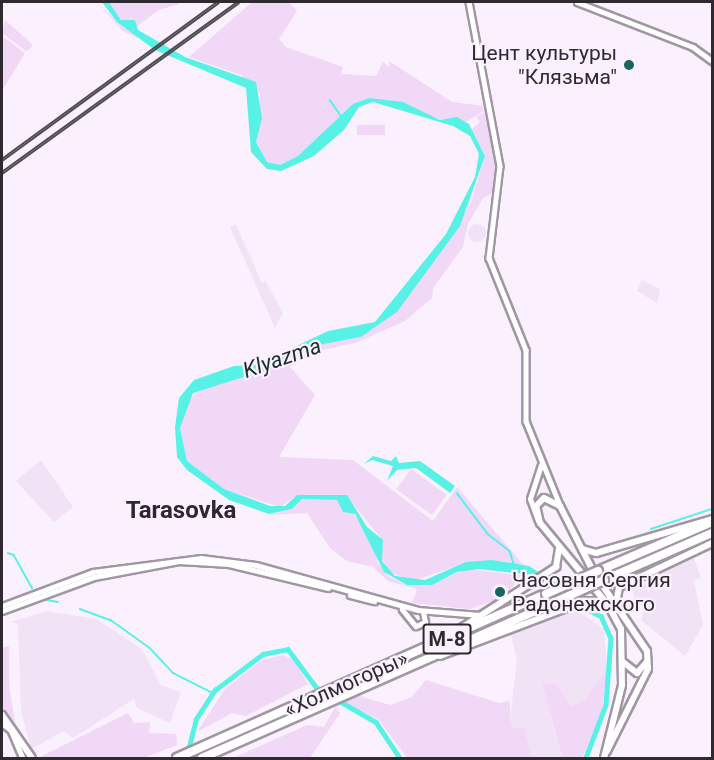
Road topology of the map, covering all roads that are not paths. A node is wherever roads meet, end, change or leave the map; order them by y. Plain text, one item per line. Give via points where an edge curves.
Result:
1 (469, 2) edge
2 (577, 2) edge
3 (712, 61) edge
4 (541, 465) junction
5 (563, 511) junction
6 (712, 520) edge
7 (540, 523) junction
8 (712, 533) edge
9 (553, 538) junction
10 (579, 543) junction
11 (712, 543) edge
12 (2, 606) edge
13 (609, 606) junction
14 (617, 608) junction
15 (2, 611) edge
16 (419, 611) junction
17 (488, 612) junction
18 (411, 616) junction
19 (429, 648) junction
20 (426, 659) junction
21 (622, 659) junction
22 (648, 660) junction
23 (2, 715) edge
24 (2, 723) edge
25 (607, 751) junction
26 (177, 758) edge
27 (204, 758) edge
28 (23, 759) edge
29 (32, 759) edge
30 (604, 759) edge

1 - 4 street via 500,166 489,258 526,350 526,421
2 - 3 street via 693,47
4 - 5 street
4 - 7 street via 530,499
5 - 7 main road via 555,501 541,500 536,506
5 - 10 main road
6 - 10 main road via 596,553
6 - 19 highway, «Холмогоры» / М-8, bridge
7 - 9 main road
8 - 20 highway, «Холмогоры» / М-8, bridge
9 - 13 main road
9 - 17 main road via 562,555 556,567
10 - 14 main road
11 - 14 main road via 619,587
12 - 16 street via 93,572 201,558 256,566
13 - 20 main road via 599,599 585,601
13 - 21 main road via 621,629
14 - 22 main road via 642,641
15 - 18 street via 94,576 188,561 246,567
16 - 17 street via 467,617
16 - 18 street
16 - 18 street via 426,619 421,626
17 - 19 main road
19 - 26 highway, «Холмогоры» / М-8
20 - 27 highway, «Холмогоры» / М-8
21 - 22 main road via 637,673
21 - 25 main road
22 - 25 main road via 645,677
23 - 29 main road
24 - 28 street via 11,730
25 - 30 main road

